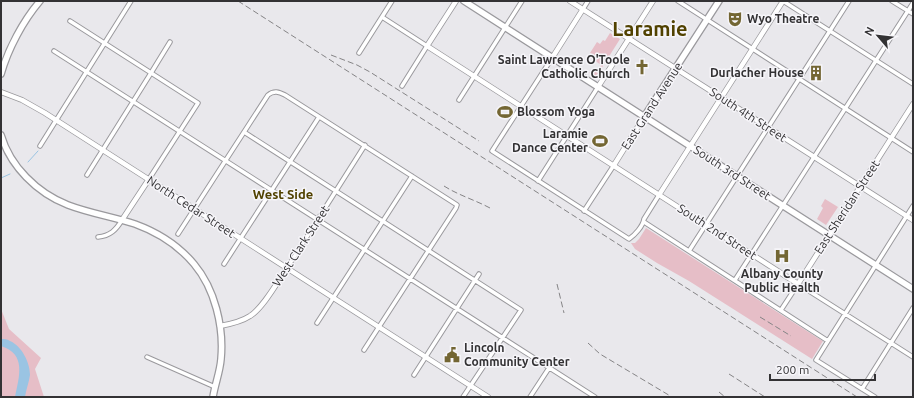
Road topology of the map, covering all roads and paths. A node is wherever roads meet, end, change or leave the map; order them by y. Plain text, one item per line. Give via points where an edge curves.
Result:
1 (40, 1) edge
2 (131, 1) edge
3 (392, 1) edge
4 (456, 1) edge
5 (464, 1) edge
6 (522, 1) edge
7 (570, 1) edge
8 (588, 1) edge
9 (653, 1) edge
10 (678, 1) edge
11 (719, 1) edge
12 (783, 1) edge
13 (849, 1) edge
14 (892, 1) edge
15 (913, 3) edge
16 (583, 9) junction
17 (908, 11) junction
18 (913, 14) edge
19 (382, 17) junction
20 (707, 20) junction
21 (70, 21) dead end
22 (505, 28) junction
23 (830, 31) junction
24 (629, 39) junction
25 (170, 42) dead end
26 (104, 44) junction
27 (428, 46) junction
28 (752, 49) junction
29 (54, 51) dead end
30 (359, 53) dead end
31 (552, 58) junction
32 (876, 60) junction
33 (676, 68) junction
34 (87, 72) junction
35 (152, 73) junction
36 (1, 74) edge
37 (474, 76) junction
38 (799, 79) junction
39 (913, 84) edge
40 (402, 86) dead end
41 (598, 87) junction
42 (1, 92) edge
43 (721, 98) junction
44 (459, 100) dead end
45 (133, 102) junction
46 (913, 104) edge
47 (521, 106) junction
48 (845, 108) junction
49 (319, 117) junction
50 (644, 117) junction
51 (56, 120) junction
52 (768, 128) junction
53 (179, 132) junction
54 (244, 132) junction
55 (1, 135) edge
56 (567, 136) junction
57 (892, 138) junction
58 (40, 146) dead end
59 (365, 146) junction
60 (690, 146) junction
61 (102, 150) junction
62 (913, 152) edge
63 (814, 157) junction
64 (226, 161) junction
65 (290, 162) junction
66 (614, 165) junction
67 (87, 175) dead end
68 (412, 176) junction
69 (737, 176) junction
70 (148, 179) junction
71 (538, 181) junction
72 (860, 187) junction
73 (272, 190) junction
74 (336, 192) junction
75 (659, 195) junction
76 (783, 206) junction
77 (913, 206) edge
78 (194, 209) junction
79 (584, 210) junction
80 (907, 216) junction
81 (318, 219) junction
82 (122, 220) junction
83 (913, 220) edge
84 (382, 221) junction
85 (644, 222) junction
86 (706, 225) junction
87 (178, 234) dead end
88 (829, 236) junction
89 (98, 237) dead end
90 (241, 239) junction
91 (364, 249) junction
92 (429, 250) junction
93 (689, 251) junction
94 (752, 254) junction
95 (224, 264) dead end
96 (876, 265) junction
97 (286, 268) junction
98 (478, 274) dead end
99 (410, 279) junction
100 (475, 280) junction
101 (735, 280) junction
102 (798, 284) junction
103 (913, 289) edge
104 (333, 298) junction
105 (913, 308) edge
106 (456, 309) junction
107 (781, 310) junction
108 (845, 314) junction
109 (317, 323) dead end
110 (220, 326) junction
111 (379, 327) junction
112 (502, 338) junction
113 (828, 341) junction
114 (891, 343) junction
115 (364, 350) dead end
116 (147, 357) dead end
117 (425, 357) junction
118 (913, 357) edge
119 (549, 368) junction
120 (414, 375) dead end
121 (471, 386) junction
122 (215, 387) junction
123 (862, 389) junction
124 (213, 397) edge
125 (464, 397) edge
126 (488, 397) edge
127 (530, 397) edge
128 (594, 397) edge
129 (875, 397) edge

1 - 36 main road via 21,29
2 - 26 street
3 - 19 street
4 - 27 street
5 - 22 main road, South 3rd Street
6 - 22 street
7 - 16 street, South 4th Street
8 - 16 street
9 - 24 street
10 - 20 street
11 - 20 main road, East Grand Avenue
12 - 23 street
12 - 28 street
13 - 23 street
14 - 17 street
15 - 17 street
16 - 24 street, South 4th Street
16 - 31 street
17 - 18 street
17 - 32 street
19 - 27 street
19 - 30 street
20 - 28 street
20 - 33 main road, East Grand Avenue
21 - 26 street
22 - 31 main road, South 3rd Street
22 - 37 street
23 - 32 street
23 - 38 street
24 - 33 street, South 4th Street
24 - 41 street
25 - 35 street
26 - 34 street
26 - 35 street
27 - 37 street, South 2nd Street
27 - 40 street
28 - 38 street
28 - 43 street
29 - 34 street
31 - 41 main road, South 3rd Street
31 - 47 street
32 - 39 street
32 - 48 street
33 - 43 street, South 4th Street
33 - 50 main road, East Grand Avenue
34 - 45 street
34 - 51 street
35 - 45 street
35 - 53 street via 198,103
37 - 44 street
37 - 47 street, South 2nd Street
38 - 48 street
38 - 52 street
41 - 50 main road, South 3rd Street
41 - 56 street
42 - 51 street, North Cedar Street via 22,100
43 - 52 street, South 4th Street
43 - 60 street
45 - 53 street
45 - 61 street
46 - 57 street, East Sheridan Street
47 - 56 street, South 2nd Street
47 - 71 street via 492,151
48 - 57 street
48 - 63 street
49 - 54 street via 285,95 274,92 268,95
49 - 59 street
49 - 65 street
50 - 60 main road, South 3rd Street
50 - 66 street, East Grand Avenue
51 - 58 street
51 - 61 street, North Cedar Street
52 - 63 street, South 4th Street
52 - 69 street
53 - 64 street
53 - 70 street
54 - 64 street
54 - 65 street
55 - 82 main road via 21,172 42,191 67,204
56 - 66 street, South 2nd Street
56 - 71 street
57 - 62 street
57 - 72 street, East Sheridan Street
59 - 68 street
59 - 74 street, West Clark Street
60 - 69 main road, South 3rd Street
60 - 75 street
61 - 67 street
61 - 70 street, North Cedar Street
63 - 72 street, South 4th Street
63 - 76 street
64 - 73 street
64 - 78 street
65 - 73 street
65 - 74 street
66 - 75 street, South 2nd Street
66 - 79 street, East Grand Avenue
68 - 84 street
68 - 92 street via 457,205
69 - 76 main road, South 3rd Street
69 - 86 street
70 - 78 street, North Cedar Street
70 - 82 street
71 - 79 street
72 - 80 street, South 4th Street
72 - 88 street, East Sheridan Street
73 - 81 street
73 - 90 street
74 - 81 street, West Clark Street
74 - 84 street
75 - 85 street
75 - 86 street, South 2nd Street
76 - 88 main road, South 3rd Street
76 - 94 street
77 - 80 street
78 - 87 street
78 - 90 street, North Cedar Street
79 - 85 street via 629,239
80 - 83 street, South 4th Street
80 - 96 street
81 - 91 street
81 - 97 street, West Clark Street
82 - 89 street via 111,234
82 - 110 main road via 163,238 194,264 212,296
84 - 91 street
84 - 92 street
85 - 93 street
86 - 93 street
86 - 94 street, South 2nd Street
88 - 96 main road, South 3rd Street
88 - 102 street, East Sheridan Street
90 - 95 street
90 - 97 street, North Cedar Street
91 - 99 street
91 - 104 street
92 - 99 street
92 - 100 street
93 - 101 street
94 - 101 street
94 - 102 street, South 2nd Street
96 - 103 main road, South 3rd Street
96 - 108 street
97 - 104 street, North Cedar Street
97 - 110 street, West Clark Street via 255,313 238,322
98 - 100 street
99 - 106 street
99 - 111 street
100 - 106 street
100 - 112 street via 521,310
101 - 107 street
102 - 107 street, East Sheridan Street
102 - 108 street, South 2nd Street
104 - 109 street
104 - 111 street, North Cedar Street
105 - 114 street
106 - 112 street
106 - 117 street
107 - 113 street
108 - 113 street
108 - 114 street, South 2nd Street
110 - 122 main road via 221,358
111 - 115 street
111 - 117 street, North Cedar Street
112 - 119 street
112 - 121 street
113 - 123 street via 816,360
114 - 118 street, South 2nd Street
114 - 123 street
116 - 122 street
117 - 120 street
117 - 121 street, North Cedar Street
119 - 127 street
119 - 128 street
121 - 125 street
121 - 126 street, North Cedar Street
122 - 124 main road
123 - 129 street

